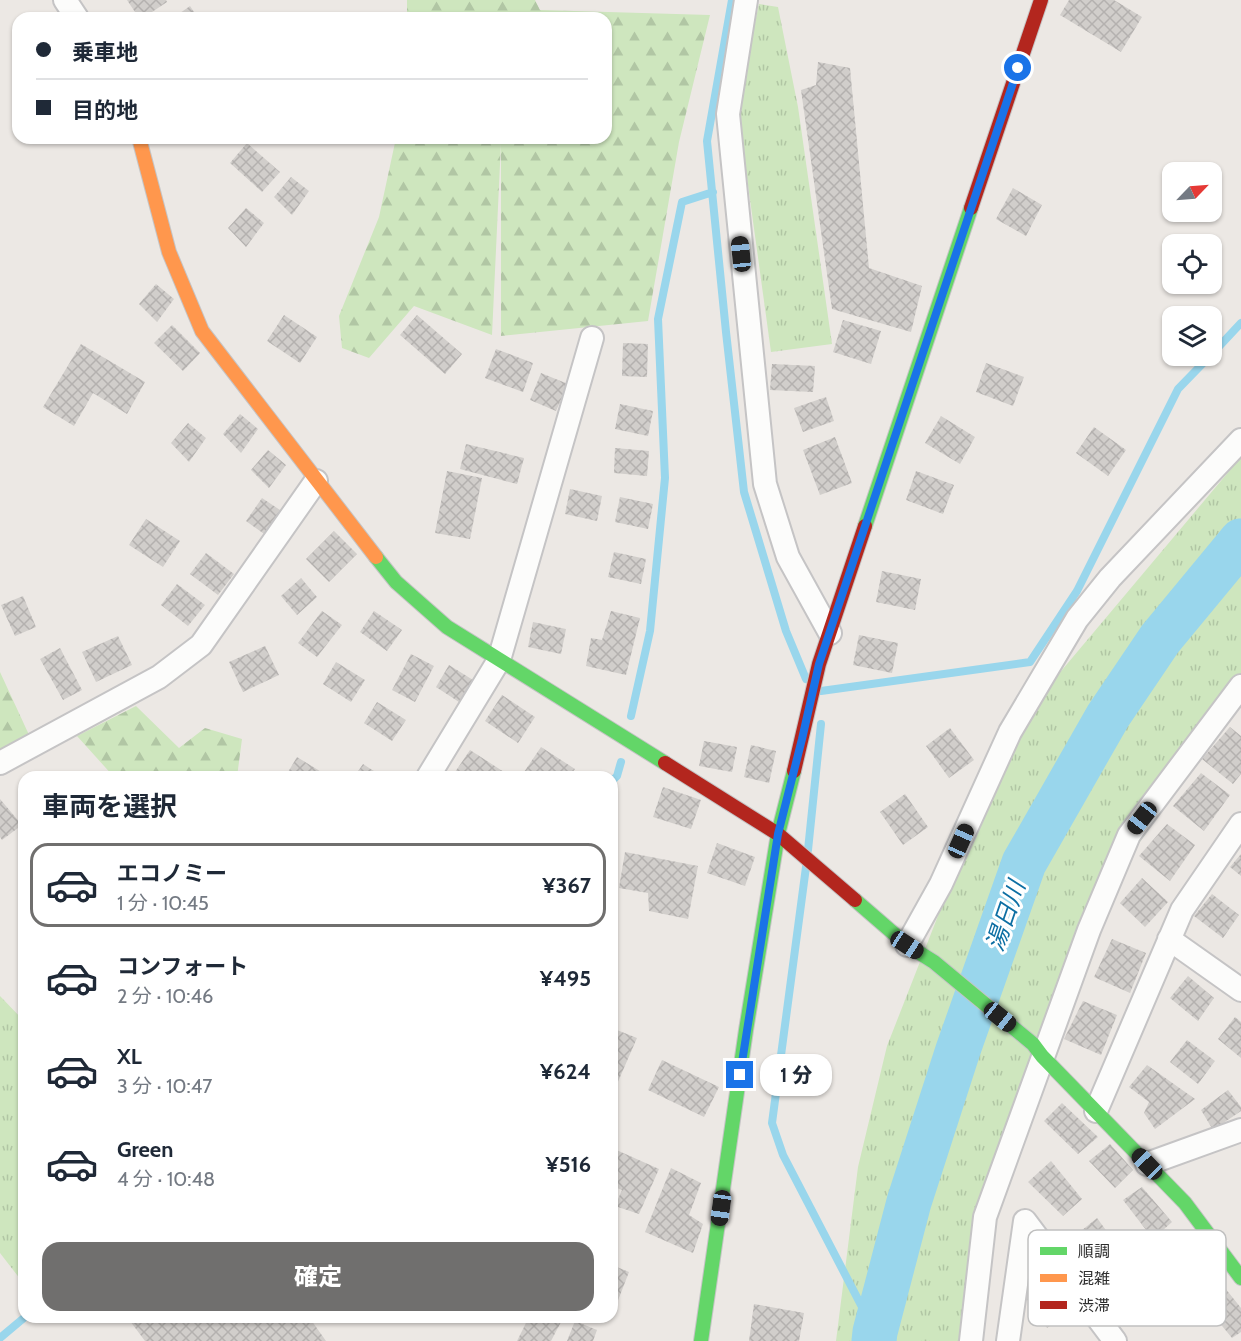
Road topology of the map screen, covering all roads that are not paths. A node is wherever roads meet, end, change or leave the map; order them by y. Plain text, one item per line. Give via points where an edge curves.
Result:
1 (746, 0) edge
2 (1041, 0) edge
3 (141, 144) edge
4 (592, 339) dead end
5 (1241, 440) edge
6 (316, 481) junction
7 (830, 633) junction
8 (500, 660) junction
9 (1241, 686) edge
10 (0, 764) edge
11 (432, 771) edge
12 (1241, 824) edge
13 (778, 834) junction
14 (1169, 939) junction
15 (907, 945) junction
16 (1241, 990) edge
17 (1037, 1050) junction
18 (1096, 1112) junction
19 (1241, 1130) edge
20 (1147, 1164) junction
21 (1032, 1230) edge
22 (1205, 1230) edge
23 (1226, 1258) edge
24 (1241, 1278) edge
25 (1104, 1326) edge
26 (701, 1341) edge
27 (971, 1341) edge
28 (1008, 1341) edge
29 (1115, 1341) edge

1 - 7 street via 728,114 765,484 788,557
2 - 7 street
3 - 6 street via 169,252 202,332
4 - 8 street
5 - 15 street via 1110,578 1077,619 1010,732 941,884
6 - 8 street via 396,582 447,627
6 - 10 street via 201,645 159,677
7 - 13 street
8 - 11 street
8 - 13 street
9 - 17 street via 1129,835
12 - 14 street via 1182,910
13 - 15 street
13 - 26 street
14 - 16 street
14 - 18 street
15 - 17 street
17 - 18 street
17 - 27 street via 985,1217
18 - 20 street
19 - 20 street
20 - 22 street
21 - 28 street via 1025,1221
23 - 24 street
25 - 29 street

